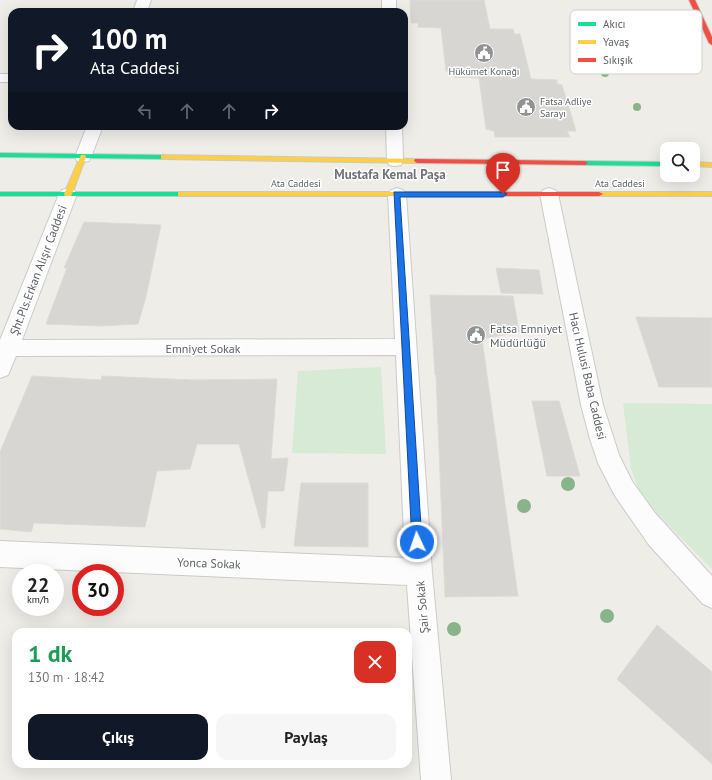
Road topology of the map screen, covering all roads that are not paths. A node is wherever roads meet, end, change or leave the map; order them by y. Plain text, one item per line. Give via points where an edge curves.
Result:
1 (692, 0) edge
2 (697, 10) edge
3 (702, 22) edge
4 (712, 43) edge
5 (93, 130) edge
6 (394, 130) edge
7 (0, 155) edge
8 (83, 157) junction
9 (660, 164) edge
10 (700, 164) edge
11 (395, 165) junction
12 (712, 165) edge
13 (548, 190) junction
14 (396, 191) junction
15 (0, 194) edge
16 (68, 194) junction
17 (712, 194) edge
18 (405, 347) junction
19 (4, 348) edge
20 (0, 369) edge
21 (0, 554) edge
22 (419, 572) junction
23 (712, 595) edge
24 (436, 780) edge

1 - 2 main road
3 - 4 main road
5 - 8 street
6 - 11 street
7 - 8 main road, Ata Caddesi
8 - 11 main road, Ata Caddesi
8 - 16 main road
9 - 11 main road, Ata Caddesi via 543,167
10 - 12 main road
13 - 14 main road, Ata Caddesi
13 - 17 main road, Ata Caddesi
13 - 23 street, Hacı Hulusi Baba Caddesi via 592,404 613,470 630,501 654,534
14 - 16 main road, Ata Caddesi
14 - 18 street, Şair Sokak
15 - 16 main road, Ata Caddesi
16 - 19 street, Şht.Pls.Erkan Alışır Caddesi
18 - 19 street, Emniyet Sokak
18 - 22 street, Şair Sokak
19 - 20 street, Şht.Pls.Erkan Alışır Caddesi
21 - 22 street, Yonca Sokak
22 - 24 street, Şair Sokak

